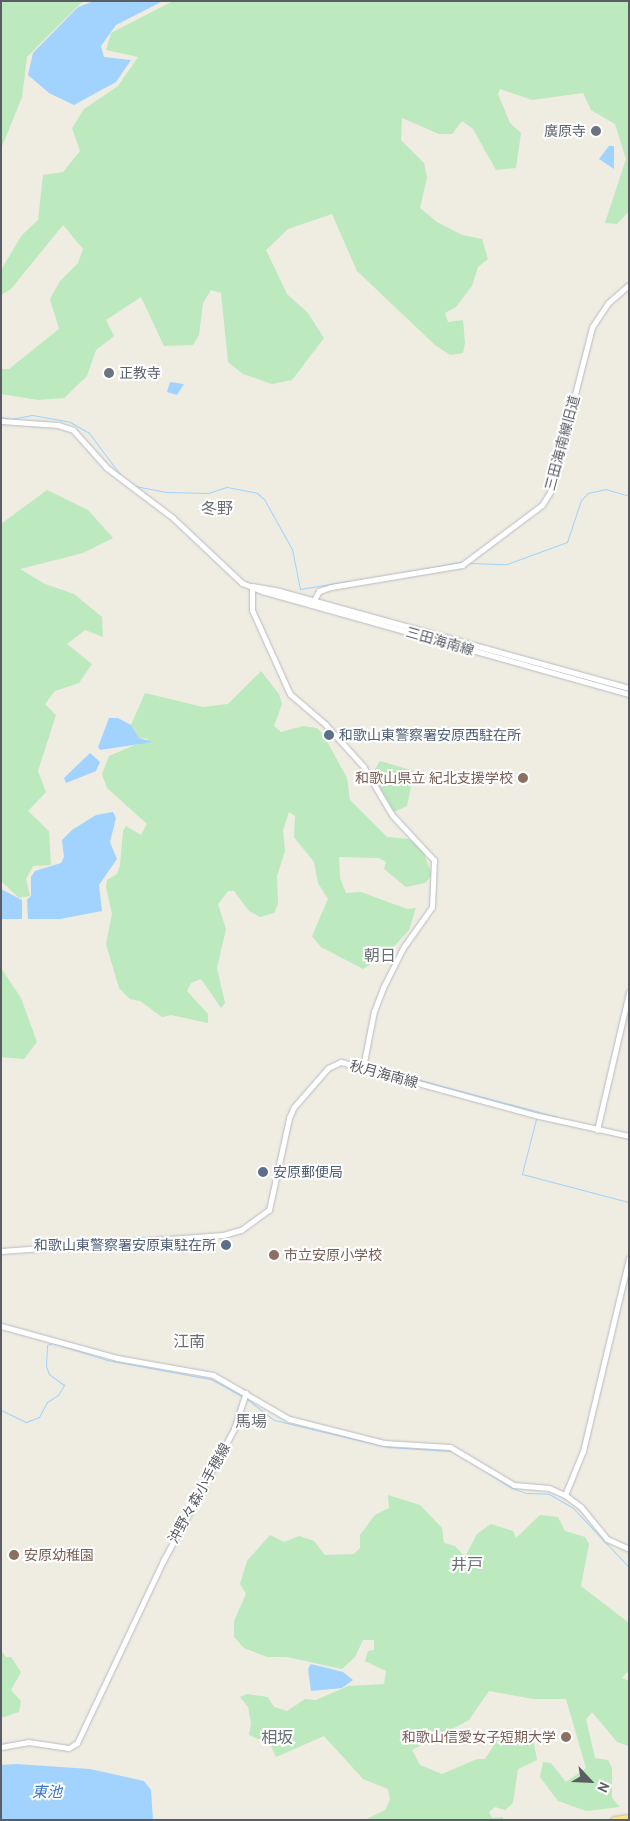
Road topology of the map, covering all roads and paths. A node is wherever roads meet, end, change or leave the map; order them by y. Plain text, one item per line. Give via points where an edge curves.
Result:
1 (629, 285) edge
2 (1, 421) edge
3 (252, 586) junction
4 (312, 603) junction
5 (629, 688) edge
6 (629, 694) edge
7 (629, 992) edge
8 (363, 1067) junction
9 (597, 1130) junction
10 (629, 1136) edge
11 (1, 1251) edge
12 (629, 1258) edge
13 (1, 1326) edge
14 (246, 1393) junction
15 (566, 1496) junction
16 (629, 1548) edge
17 (1, 1748) edge
18 (629, 1818) edge
19 (614, 1820) edge

1 - 4 main road, 三田海南線旧道 via 608,304 590,334 547,498 534,513 463,565 331,587 320,591
2 - 3 main road, 三田海南線 via 58,425 73,430 107,468 173,518 235,579
3 - 4 main road, 三田海南線
3 - 8 main road via 252,610 290,694 324,724 363,766 392,815 434,860 432,907 403,948 383,988 374,1011
4 - 5 main road, 三田海南線
4 - 6 main road, 三田海南線
7 - 9 main road
8 - 9 main road, 秋月海南線
8 - 11 main road, 秋月海南線 via 341,1062 328,1068 294,1107 268,1210 242,1230 223,1235
9 - 10 main road, 秋月海南線
12 - 15 main road via 582,1451
13 - 14 main road via 117,1358 213,1375
14 - 15 main road via 289,1419 384,1442 450,1447 514,1485 549,1488
14 - 17 main road, 沖野々森小手穂線 via 234,1428 163,1561 75,1746 28,1742
15 - 16 main road via 581,1508 607,1539
18 - 19 highway

